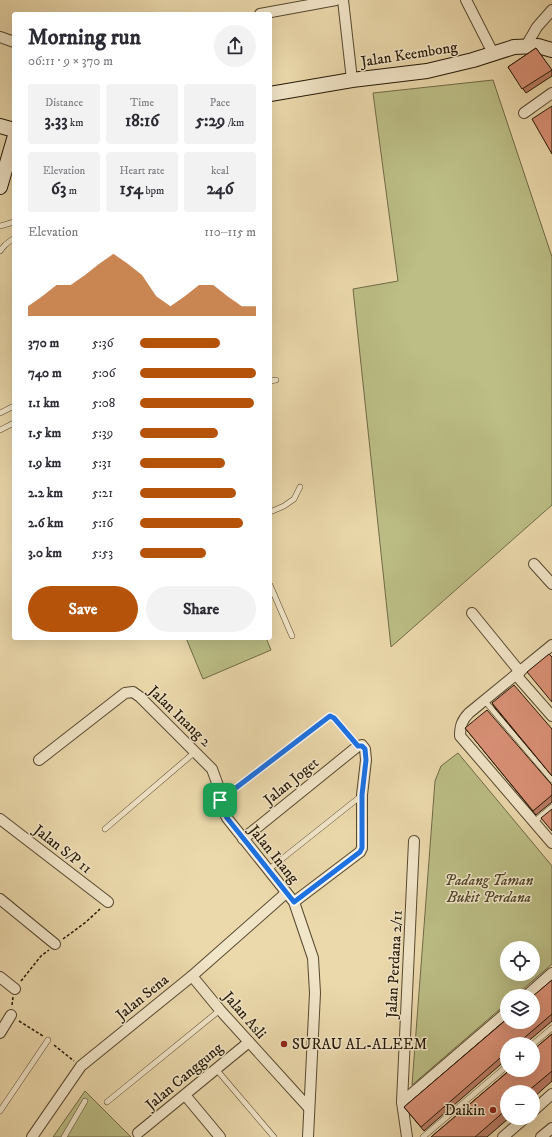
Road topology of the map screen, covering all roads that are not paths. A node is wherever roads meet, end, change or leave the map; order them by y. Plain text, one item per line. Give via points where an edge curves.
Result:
1 (336, 0) edge
2 (343, 0) edge
3 (466, 0) edge
4 (552, 10) edge
5 (271, 12) edge
6 (0, 37) edge
7 (12, 41) edge
8 (526, 46) junction
9 (552, 50) edge
10 (493, 53) junction
11 (352, 80) junction
12 (552, 93) edge
13 (272, 94) edge
14 (524, 113) dead end
15 (0, 126) edge
16 (12, 129) edge
17 (12, 146) edge
18 (0, 187) edge
19 (12, 223) edge
20 (0, 226) edge
21 (12, 240) edge
22 (0, 250) edge
23 (276, 380) dead end
24 (272, 381) edge
25 (12, 407) edge
26 (0, 413) edge
27 (12, 424) edge
28 (0, 430) edge
29 (300, 487) dead end
30 (272, 511) edge
31 (534, 564) dead end
32 (552, 584) edge
33 (272, 590) edge
34 (472, 613) dead end
35 (292, 636) dead end
36 (551, 648) edge
37 (518, 674) junction
38 (484, 700) junction
39 (552, 716) edge
40 (358, 746) junction
41 (196, 752) junction
42 (39, 760) dead end
43 (552, 780) edge
44 (362, 795) junction
45 (221, 803) junction
46 (552, 807) edge
47 (0, 819) edge
48 (534, 822) junction
49 (106, 829) dead end
50 (243, 839) junction
51 (414, 841) dead end
52 (552, 843) edge
53 (268, 870) junction
54 (286, 893) junction
55 (0, 898) edge
56 (108, 902) road end
57 (294, 902) junction
58 (55, 944) road end
59 (552, 973) edge
60 (192, 976) junction
61 (0, 977) edge
62 (15, 989) road end
63 (534, 989) edge
64 (220, 1010) junction
65 (11, 1015) road end
66 (500, 1018) edge
67 (552, 1028) edge
68 (0, 1033) edge
69 (540, 1038) edge
70 (48, 1040) dead end
71 (249, 1042) junction
72 (216, 1069) junction
73 (500, 1072) edge
74 (552, 1094) edge
75 (184, 1095) junction
76 (86, 1101) dead end
77 (107, 1102) dead end
78 (402, 1102) junction
79 (540, 1105) edge
80 (309, 1108) junction
81 (0, 1111) edge
82 (517, 1125) edge
83 (552, 1128) edge
84 (138, 1133) dead end
85 (32, 1137) edge
86 (64, 1137) edge
87 (220, 1137) edge
88 (274, 1137) edge
89 (308, 1137) edge
90 (406, 1137) edge
91 (423, 1137) edge
92 (503, 1137) edge
93 (542, 1137) edge

1 - 5 street
2 - 11 street
3 - 10 street
4 - 8 street via 537,27
6 - 7 street
8 - 9 street, Jalan Keembong
8 - 10 street, Jalan Keembong
10 - 11 street, Jalan Keembong via 428,71
11 - 13 street, Jalan Keembong
12 - 14 street
15 - 16 street
17 - 18 street
19 - 20 lane
21 - 22 lane
23 - 24 lane
25 - 26 lane
27 - 28 lane
29 - 30 lane via 294,499
31 - 32 street
33 - 35 lane
34 - 37 street
36 - 37 street
37 - 38 street
37 - 39 street
38 - 43 lane
38 - 48 street via 463,719 460,736
40 - 44 street via 365,749 366,760
40 - 45 lane via 330,716
40 - 50 street, Jalan Joget
41 - 42 street, Jalan Inang 2 via 133,692 125,693
41 - 45 street, Jalan Inang 2 via 212,768 220,791
41 - 49 lane
44 - 53 lane
44 - 57 street via 360,852
45 - 50 street, Jalan Inang via 227,818
46 - 48 lane
47 - 56 street, Jalan S/P 11
48 - 52 street
50 - 53 street, Jalan Inang
51 - 78 street, Jalan Perdana 2/11
53 - 54 street, Jalan Inang
54 - 57 street, Jalan Inang
54 - 60 street, Jalan Sena
55 - 58 street
57 - 80 street, Jalan Inang via 313,958 315,973
59 - 63 street
60 - 64 street, Jalan Asli
60 - 85 street, Jalan Sena via 81,1066
61 - 62 street
64 - 71 street, Jalan Asli
64 - 77 lane
65 - 68 street
66 - 78 street
67 - 69 lane
70 - 81 lane
71 - 72 street, Jalan Canggung
71 - 80 street, Jalan Asli
72 - 75 street, Jalan Canggung
72 - 88 lane
73 - 91 lane
74 - 79 street
75 - 84 street, Jalan Canggung
75 - 87 street
76 - 86 lane
78 - 90 street, Jalan Perdana 2/11
80 - 89 street, Jalan Inang
82 - 92 street
83 - 93 street

